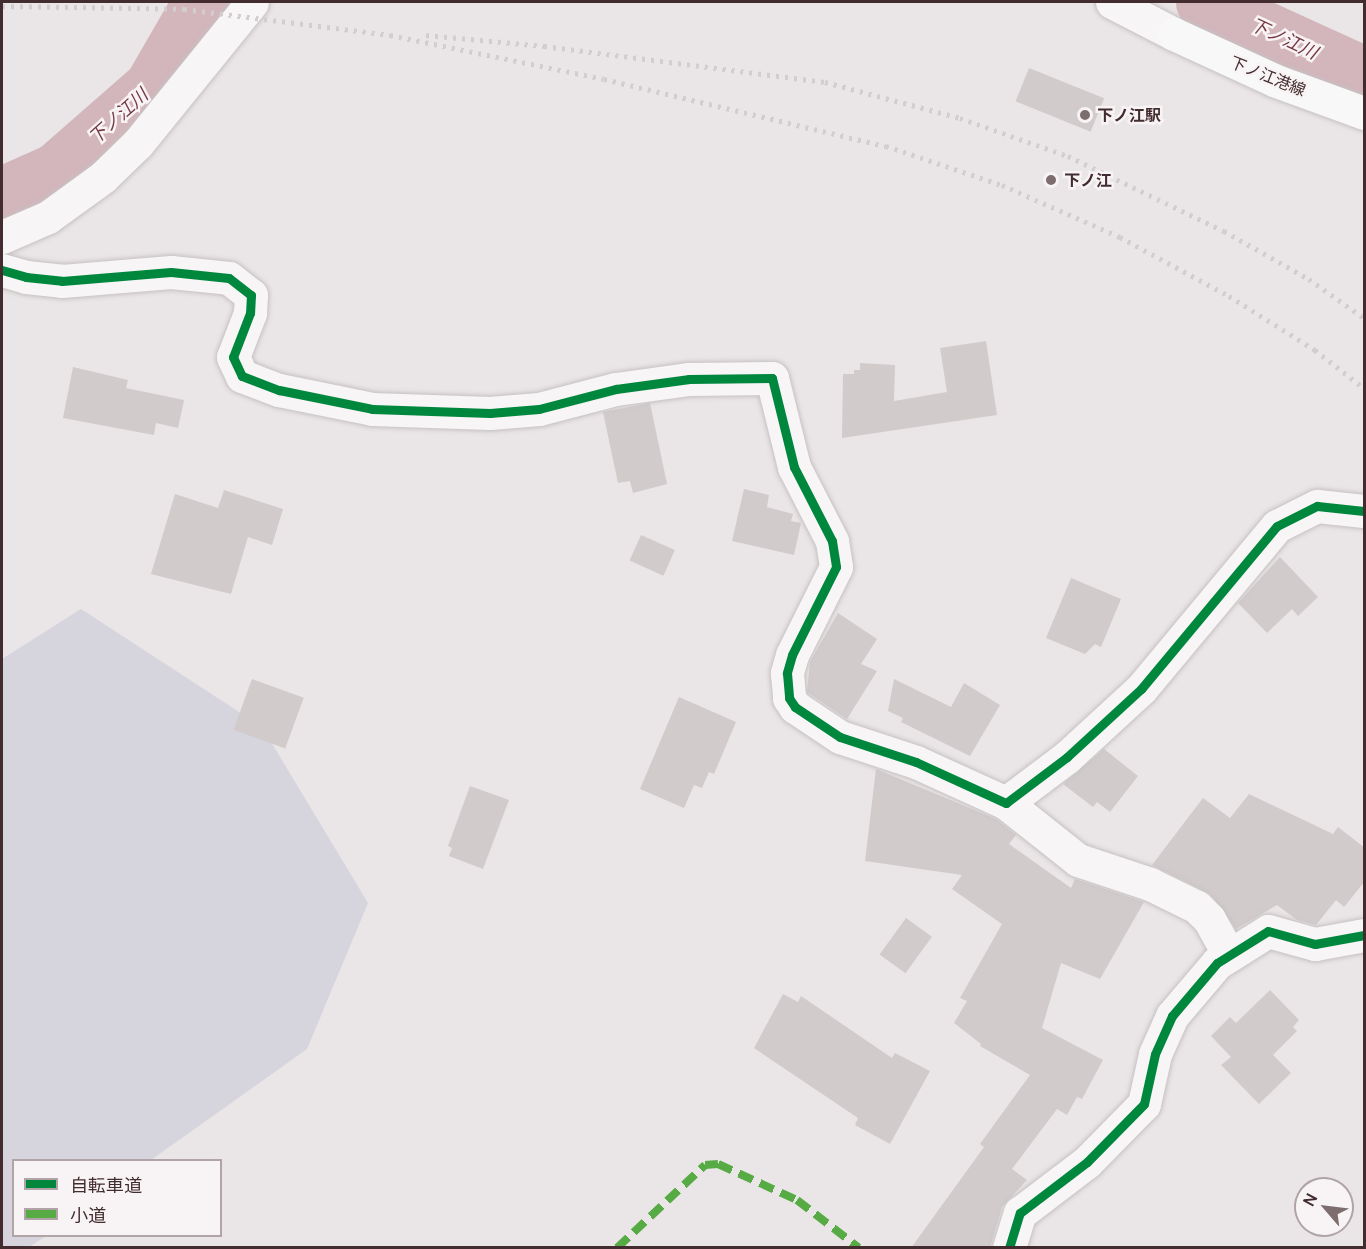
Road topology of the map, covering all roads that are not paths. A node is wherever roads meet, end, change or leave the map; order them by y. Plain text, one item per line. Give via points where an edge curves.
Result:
1 (252, 2) edge
2 (1112, 2) edge
3 (1173, 34) joint
4 (1365, 113) edge
5 (2, 237) edge
6 (2, 270) edge
7 (1365, 511) edge
8 (1006, 803) junction
9 (1365, 935) edge
10 (1228, 953) junction
11 (1009, 1248) edge

1 - 5 street via 138,143 103,177 48,217
2 - 3 street
3 - 4 main road, 下ノ江港線 via 1276,81
6 - 8 street via 42,280 194,272 229,278 251,295 250,313 233,357 242,376 279,390 372,409 490,413 539,409 615,389 679,380 772,378 794,467 832,541 836,567 792,656 787,673 789,698 795,707 840,737 935,769
7 - 8 street via 1317,506 1277,526 1141,689 1068,757
8 - 10 street via 1078,860 1150,884 1197,907 1209,919
9 - 10 street via 1316,944 1272,930
10 - 11 street via 1172,1016 1155,1054 1144,1104 1087,1162 1020,1213

